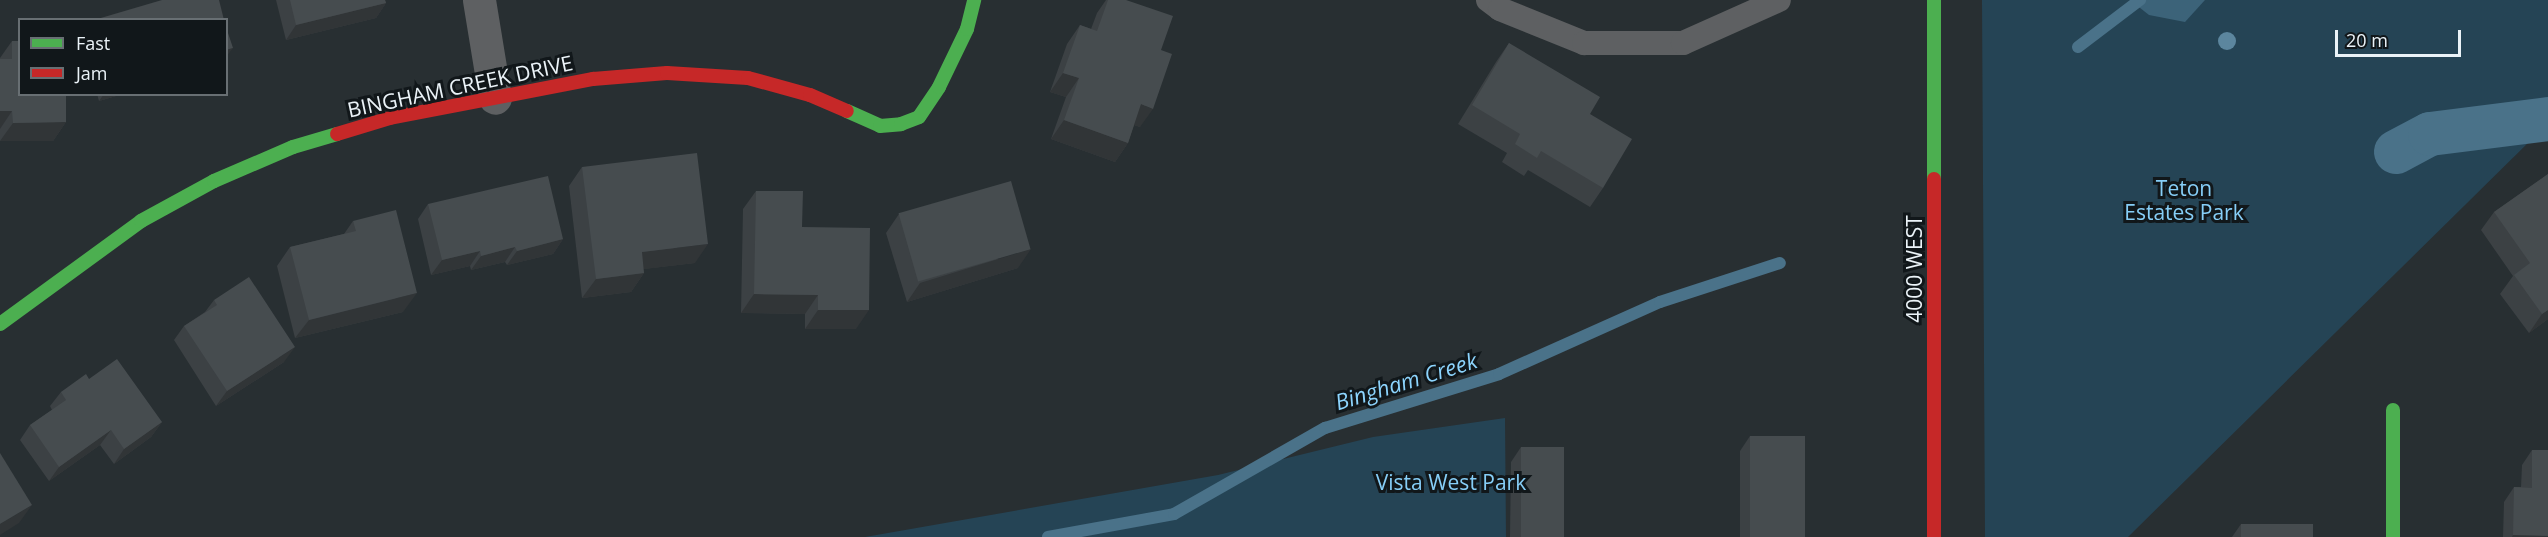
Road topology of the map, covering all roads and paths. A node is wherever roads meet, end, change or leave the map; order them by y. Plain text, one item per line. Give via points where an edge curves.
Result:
1 (479, 0) edge
2 (974, 0) edge
3 (1488, 0) edge
4 (1779, 0) edge
5 (1934, 0) edge
6 (495, 98) junction
7 (0, 324) edge
8 (2393, 410) dead end
9 (1934, 537) edge
10 (2394, 537) edge

1 - 6 street
2 - 6 street, BINGHAM CREEK DRIVE via 967,29 939,87 919,117 901,124 880,126 810,95 748,78 667,73 593,79
3 - 4 lane via 1500,9 1584,43 1683,43
5 - 9 street, 4000 WEST
6 - 7 street, BINGHAM CREEK DRIVE via 390,118 293,147 214,181 141,221
8 - 10 street

